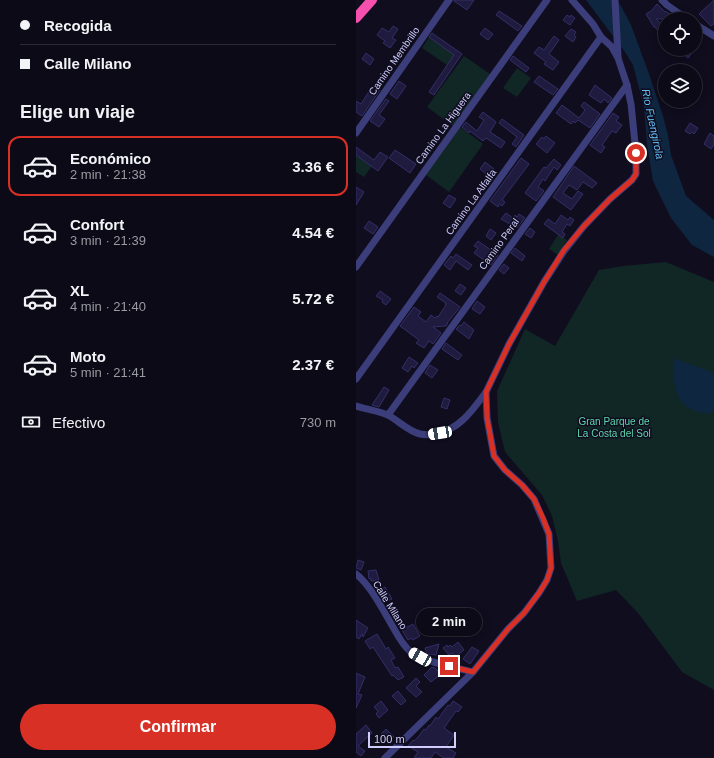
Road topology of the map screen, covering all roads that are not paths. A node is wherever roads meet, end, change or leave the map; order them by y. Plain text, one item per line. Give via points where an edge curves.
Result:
1 (372, 0) edge
2 (449, 0) edge
3 (547, 0) edge
4 (572, 0) edge
5 (615, 0) edge
6 (662, 0) edge
7 (677, 12) edge
8 (356, 18) edge
9 (702, 28) edge
10 (713, 33) edge
11 (601, 37) junction
12 (618, 58) junction
13 (627, 85) junction
14 (356, 133) edge
15 (356, 267) edge
16 (356, 379) edge
17 (486, 392) junction
18 (356, 406) edge
19 (388, 415) junction
20 (356, 574) edge
21 (473, 672) junction
22 (385, 758) edge

1 - 8 highway
2 - 14 street, Camino Membrillo
3 - 15 street, Camino La Higuera
4 - 11 street
5 - 12 street
6 - 7 street
9 - 10 street
11 - 12 street via 612,47
11 - 16 street, Camino La Alfalfa
12 - 13 street
13 - 17 street via 636,153 636,174 564,250 517,330
13 - 19 street, Camino Peral
17 - 19 street via 472,412 448,431 440,433 421,434
17 - 21 street via 487,418 494,456 534,499 549,534 551,568 539,593
18 - 19 street
20 - 21 street, Calle Milano via 362,578 411,652 426,659
21 - 22 street

